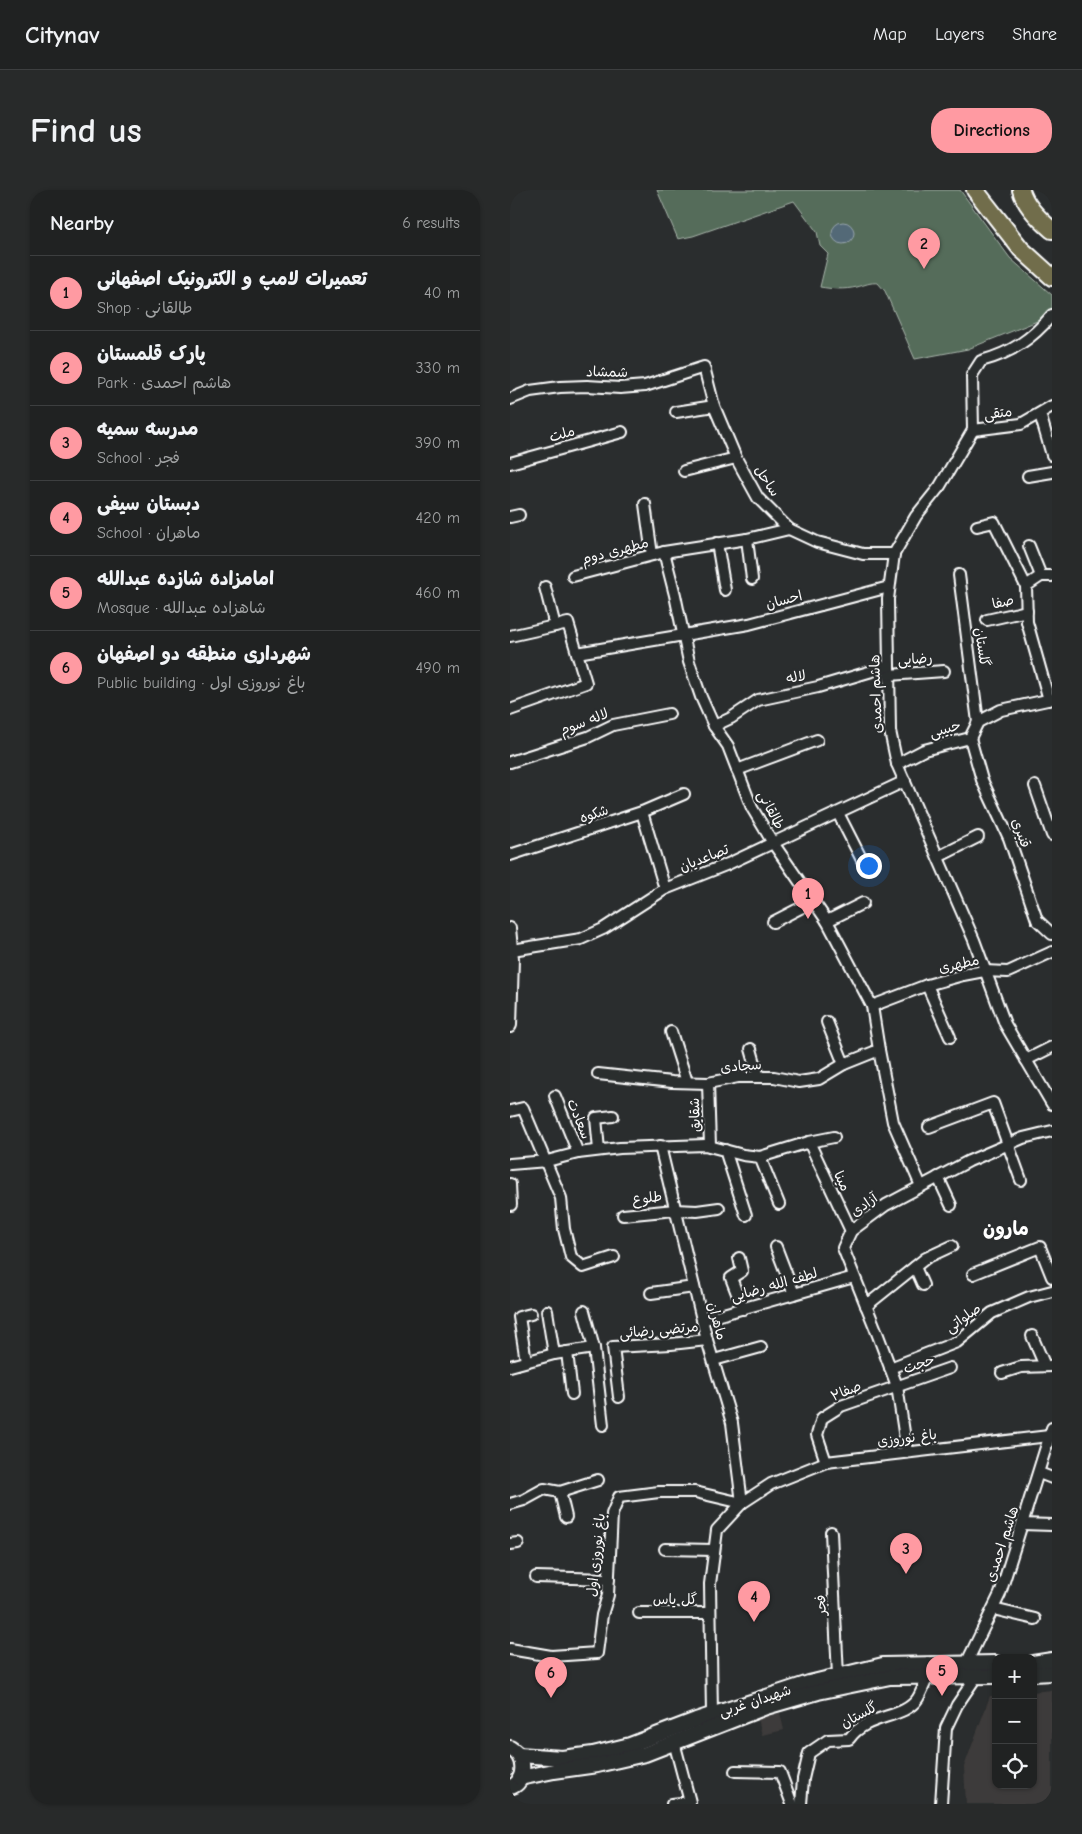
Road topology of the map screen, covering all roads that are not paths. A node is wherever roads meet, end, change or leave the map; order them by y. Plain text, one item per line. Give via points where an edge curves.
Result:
1 (975, 190) edge
2 (1021, 190) edge
3 (1052, 230) edge
4 (1021, 249) junction
5 (1052, 267) edge
6 (1052, 277) edge
7 (1052, 315) edge
8 (704, 367) joint
9 (510, 399) edge
10 (714, 406) junction
11 (1052, 406) edge
12 (676, 412) dead end
13 (1040, 414) junction
14 (973, 430) junction
15 (622, 432) dead end
16 (1052, 455) edge
17 (736, 458) junction
18 (510, 463) edge
19 (684, 471) dead end
20 (1052, 472) edge
21 (1028, 476) dead end
22 (645, 504) dead end
23 (977, 526) dead end
24 (789, 529) junction
25 (747, 539) junction
26 (718, 544) junction
27 (1029, 546) dead end
28 (664, 552) junction
29 (894, 554) junction
30 (652, 555) junction
31 (959, 575) dead end
32 (573, 576) dead end
33 (1047, 576) edge
34 (752, 579) dead end
35 (1026, 586) junction
36 (545, 587) dead end
37 (889, 587) junction
38 (725, 590) dead end
39 (1027, 611) junction
40 (987, 620) dead end
41 (555, 626) junction
42 (684, 634) junction
43 (510, 636) edge
44 (577, 653) junction
45 (889, 670) junction
46 (944, 671) dead end
47 (1051, 699) edge
48 (510, 710) edge
49 (669, 714) dead end
50 (978, 722) junction
51 (714, 726) junction
52 (970, 738) junction
53 (817, 740) dead end
54 (510, 762) edge
55 (897, 764) junction
56 (737, 770) junction
57 (905, 781) junction
58 (1035, 786) dead end
59 (684, 794) dead end
60 (642, 812) junction
61 (838, 813) junction
62 (1052, 835) edge
63 (978, 837) dead end
64 (773, 843) junction
65 (510, 855) edge
66 (938, 857) junction
67 (863, 862) dead end
68 (665, 889) junction
69 (814, 901) junction
70 (863, 903) dead end
71 (827, 921) junction
72 (773, 922) dead end
73 (510, 928) edge
74 (1052, 934) edge
75 (512, 950) junction
76 (1052, 952) edge
77 (984, 971) junction
78 (511, 973) edge
79 (927, 985) junction
80 (872, 1006) junction
81 (827, 1022) dead end
82 (510, 1027) edge
83 (671, 1032) dead end
84 (950, 1037) dead end
85 (1052, 1047) edge
86 (751, 1049) dead end
87 (878, 1050) junction
88 (1026, 1060) junction
89 (844, 1064) junction
90 (598, 1074) dead end
91 (758, 1077) junction
92 (688, 1082) junction
93 (708, 1083) junction
94 (555, 1096) dead end
95 (1051, 1100) edge
96 (510, 1111) edge
97 (613, 1116) dead end
98 (929, 1127) dead end
99 (1052, 1131) edge
100 (834, 1137) dead end
101 (809, 1142) junction
102 (1008, 1145) junction
103 (660, 1146) junction
104 (710, 1146) junction
105 (599, 1150) junction
106 (725, 1150) junction
107 (578, 1153) junction
108 (760, 1157) junction
109 (547, 1161) junction
110 (510, 1164) edge
111 (938, 1177) junction
112 (1021, 1180) dead end
113 (510, 1184) edge
114 (921, 1186) junction
115 (779, 1204) dead end
116 (511, 1205) dead end
117 (951, 1205) dead end
118 (719, 1208) dead end
119 (674, 1210) junction
120 (623, 1215) dead end
121 (746, 1215) dead end
122 (850, 1231) junction
123 (952, 1246) dead end
124 (776, 1248) dead end
125 (614, 1257) dead end
126 (739, 1258) dead end
127 (915, 1267) junction
128 (973, 1274) dead end
129 (854, 1277) junction
130 (1052, 1277) edge
131 (923, 1285) dead end
132 (694, 1287) junction
133 (1052, 1291) edge
134 (651, 1293) dead end
135 (794, 1294) junction
136 (866, 1306) junction
137 (743, 1309) junction
138 (547, 1312) dead end
139 (584, 1312) dead end
140 (530, 1314) dead end
141 (702, 1320) junction
142 (1032, 1336) dead end
143 (708, 1340) junction
144 (761, 1347) dead end
145 (594, 1348) junction
146 (567, 1352) junction
147 (554, 1354) junction
148 (714, 1360) junction
149 (526, 1361) junction
150 (510, 1366) edge
151 (1049, 1366) edge
152 (890, 1368) junction
153 (950, 1368) dead end
154 (1002, 1373) dead end
155 (897, 1386) junction
156 (572, 1394) dead end
157 (619, 1397) dead end
158 (603, 1425) dead end
159 (1050, 1432) edge
160 (907, 1452) junction
161 (826, 1462) junction
162 (1039, 1473) junction
163 (1052, 1478) edge
164 (598, 1480) dead end
165 (560, 1492) junction
166 (742, 1503) junction
167 (510, 1504) edge
168 (566, 1517) dead end
169 (1022, 1524) junction
170 (1052, 1525) edge
171 (831, 1532) dead end
172 (665, 1549) dead end
173 (714, 1550) junction
174 (536, 1577) dead end
175 (609, 1579) junction
176 (993, 1609) junction
177 (639, 1613) dead end
178 (710, 1613) junction
179 (1035, 1619) dead end
180 (510, 1649) edge
181 (1052, 1660) edge
182 (1037, 1662) edge
183 (966, 1664) junction
184 (992, 1664) edge
185 (1037, 1674) edge
186 (1052, 1674) edge
187 (838, 1676) junction
188 (928, 1676) junction
189 (992, 1676) edge
190 (976, 1677) junction
191 (712, 1715) junction
192 (674, 1742) junction
193 (514, 1751) edge
194 (735, 1771) dead end
195 (515, 1783) edge
196 (672, 1804) edge
197 (792, 1804) edge
198 (801, 1804) edge
199 (941, 1804) edge

1 - 4 highway
2 - 3 highway via 1023,198
4 - 5 highway
4 - 6 highway
7 - 14 street via 1038,331 1002,355 981,360 972,374
8 - 9 street, شمشاد via 645,386 560,387 530,391
8 - 10 street, ساحل
10 - 12 street
10 - 17 street, ساحل
11 - 13 street, متقی
13 - 14 street, متقی via 1021,424
13 - 16 street
14 - 29 street, هاشم احمدی
15 - 18 street, ملت
17 - 19 street
17 - 24 street, ساحل via 758,498
20 - 21 street
22 - 30 street
23 - 35 street via 994,522
24 - 25 street
24 - 29 street, ساحل via 817,542 863,554
25 - 26 street
25 - 34 street
26 - 28 street
26 - 38 street
27 - 33 street
28 - 30 street, مطهری دوم
28 - 42 street, طالقانی
29 - 37 street, هاشم احمدی
30 - 32 street, مطهری دوم
31 - 50 street, گلستان
33 - 35 street
35 - 39 street
36 - 41 street
37 - 42 street, احسان via 749,624
37 - 45 street, هاشم احمدی
39 - 40 street, صفا
39 - 47 street via 1027,622
41 - 43 street
41 - 44 street via 568,623
42 - 44 street, احسان
42 - 51 street, طالقانی via 689,662
44 - 48 street via 586,682
45 - 46 street, رضایی
45 - 51 street, لاله via 758,700
45 - 55 street, هاشم احمدی via 890,731
47 - 50 street, حبیبی via 1001,710
49 - 54 street, لاله سوم via 613,725 588,737
50 - 52 street, حبیبی
51 - 56 street, طالقانی via 728,746
52 - 55 street, حبیبی via 924,750
52 - 74 street, قنبری via 982,780 1009,838 1037,920
53 - 56 street
55 - 57 street, هاشم احمدی
56 - 64 street, طالقانی via 752,808
57 - 61 street, تصاعدیان
57 - 66 street, هاشم احمدی
58 - 62 street
59 - 60 street, شکوه
60 - 65 street, شکوه
60 - 68 street
61 - 64 street, تصاعدیان
61 - 67 street
63 - 66 street
64 - 68 street, تصاعدیان
64 - 69 street, طالقانی
66 - 77 street, هاشم احمدی
68 - 75 street, تصاعدیان via 604,929 580,938
69 - 71 street, طالقانی
69 - 72 street
70 - 71 street
71 - 80 street, طالقانی
73 - 75 street
75 - 78 street
76 - 77 street, مطهری via 1008,972
77 - 79 street, مطهری
77 - 88 street, هاشم احمدی via 1005,1024
78 - 82 street
79 - 80 street, مطهری
79 - 84 street
80 - 87 street, طالقانی
81 - 89 street
83 - 92 street
85 - 88 street
86 - 91 street
87 - 89 street, سجادی
87 - 114 street, طالقانی via 893,1122
88 - 95 street, هاشم احمدی
89 - 91 street, سجادی via 820,1079 800,1082
90 - 92 street, سجادی
91 - 93 street, سجادی
92 - 93 street, سجادی
93 - 104 street, شقایق
94 - 107 street, سعادت
96 - 109 street via 523,1108
97 - 105 street via 596,1118
98 - 102 street via 993,1103
99 - 102 street, آزادی
100 - 101 street
101 - 108 street
101 - 122 street, مینا
102 - 111 street, آزادی
102 - 112 street
103 - 104 street
103 - 105 street
103 - 119 street, ماهران
104 - 106 street
105 - 107 street
106 - 108 street
106 - 121 street
107 - 109 street
108 - 115 street
109 - 110 street
109 - 125 street via 561,1198 571,1257 584,1266
111 - 114 street, آزادی
111 - 117 street
113 - 116 street
114 - 122 street, آزادی via 886,1205
118 - 119 street, طلوع
119 - 120 street, طلوع
119 - 132 street, ماهران
122 - 129 street, آزادی via 842,1248
123 - 127 street
124 - 135 street
126 - 137 street via 742,1271 731,1278
127 - 131 street
127 - 136 street
128 - 130 street via 1040,1248
129 - 135 street, لطف الله رضایی
129 - 136 street, آزادی
132 - 134 street
132 - 141 street, ماهران
133 - 152 street, صلواتی via 1029,1297 992,1314 957,1342
135 - 137 street, لطف الله رضایی
136 - 152 street, آزادی
137 - 141 street, لطف الله رضایی
138 - 147 street
139 - 145 street
140 - 149 street via 519,1317
141 - 143 street, ماهران
142 - 151 street
143 - 148 street, ماهران
143 - 157 street, مرتضی رضائی via 613,1347
144 - 148 street
145 - 146 street
145 - 158 street
146 - 147 street
146 - 156 street
147 - 149 street
148 - 166 street, ماهران via 732,1423
149 - 150 street
151 - 154 street via 1021,1367
152 - 155 street, آزادی
153 - 155 street, حجت
155 - 160 street, آزادی
155 - 161 street, صفا۲ via 841,1406 822,1418 817,1435
159 - 160 street, باغ نوروزی
159 - 162 street, هاشم احمدی
160 - 161 street, باغ نوروزی
161 - 166 street, باغ نوروزی via 772,1484
162 - 163 street
162 - 169 street, هاشم احمدی
164 - 165 street
165 - 167 street via 544,1489
165 - 168 street
166 - 173 street via 717,1530
166 - 175 street, باغ نوروزی اول via 695,1492 619,1497 612,1514
169 - 170 street
169 - 176 street, هاشم احمدی
171 - 187 street, فجر
172 - 173 street
173 - 178 street
174 - 175 street
175 - 180 street, باغ نوروزی اول via 597,1653 551,1656
176 - 179 street
176 - 183 street, هاشم احمدی
177 - 178 street, گل یاس
178 - 191 street
181 - 182 main road
183 - 184 main road, شهیدان غربی
183 - 187 main road, شهیدان غربی via 883,1665
185 - 186 main road
187 - 191 main road, شهیدان غربی
188 - 190 main road, شهیدان غربی
188 - 192 main road, شهیدان غربی via 890,1677 818,1692 766,1707
188 - 198 street, گلستان via 918,1699 901,1712 874,1720 855,1731 849,1739 828,1740 809,1753
189 - 190 main road, شهیدان غربی
190 - 199 street via 946,1728
191 - 193 main road, شهیدان غربی via 630,1745 593,1754 562,1758
192 - 195 main road, شهیدان غربی via 645,1754 596,1766 554,1771
192 - 196 street via 690,1802
193 - 195 main road via 522,1768
194 - 197 street via 780,1772

